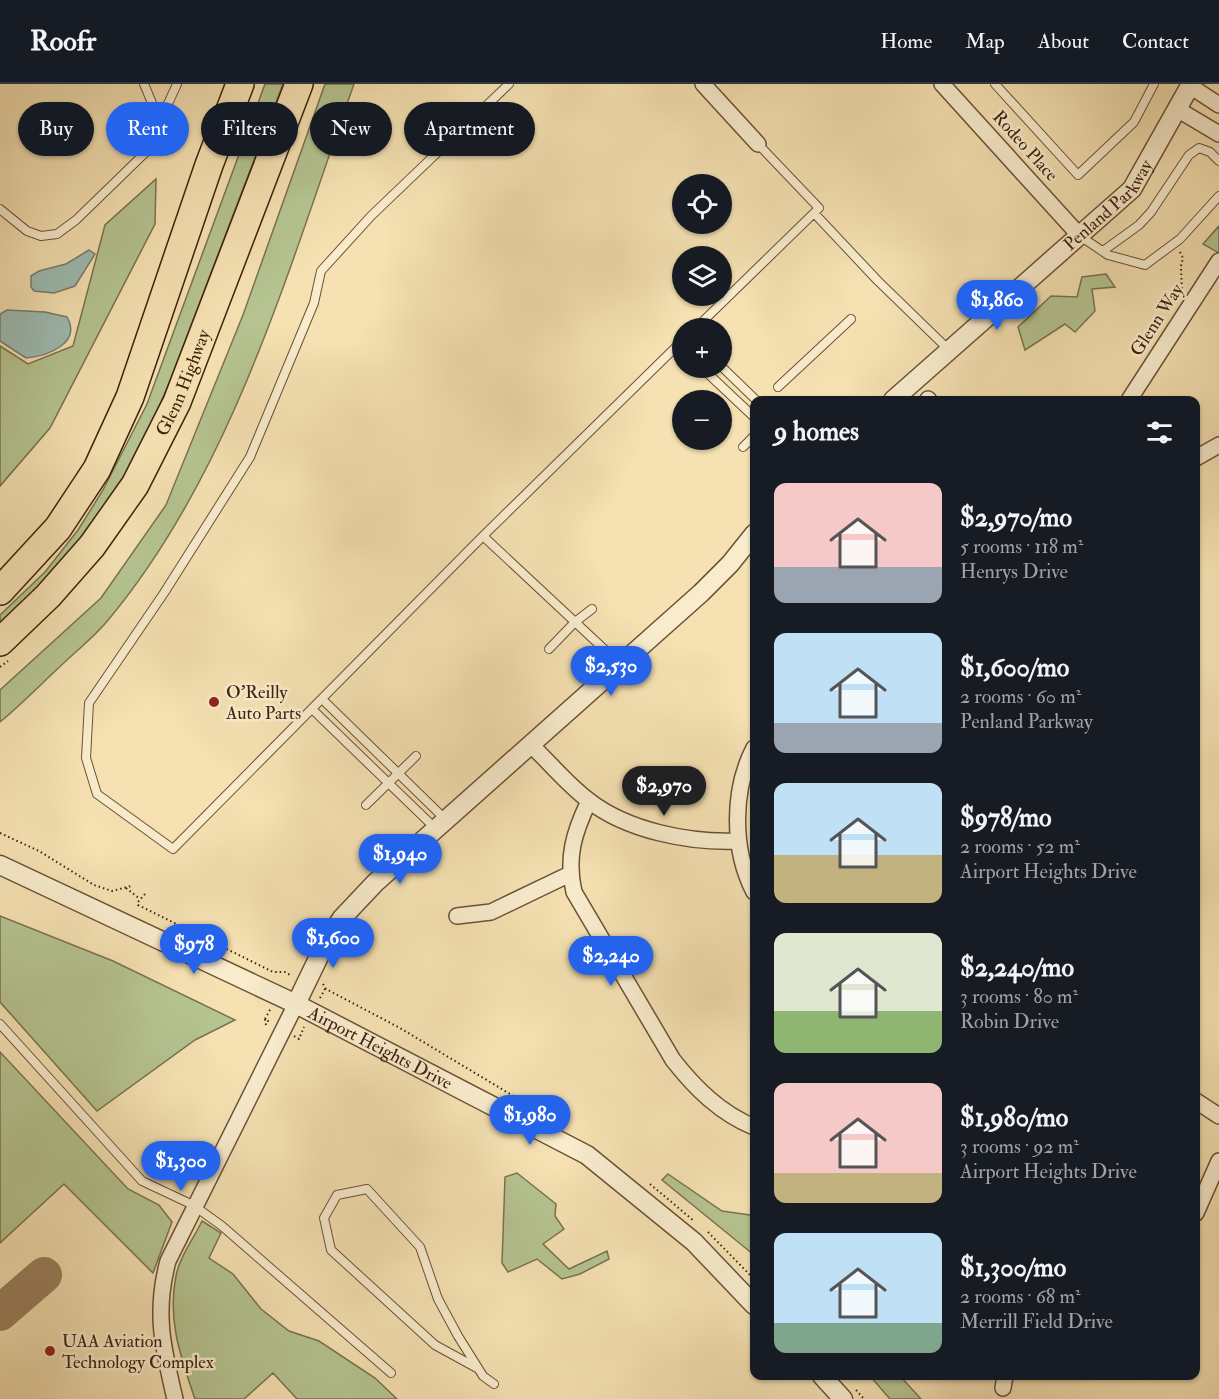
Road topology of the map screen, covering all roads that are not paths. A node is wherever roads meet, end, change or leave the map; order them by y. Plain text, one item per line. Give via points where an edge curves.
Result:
1 (144, 84) edge
2 (177, 84) edge
3 (240, 84) edge
4 (299, 84) edge
5 (509, 84) edge
6 (703, 84) edge
7 (942, 84) edge
8 (995, 84) edge
9 (1154, 84) edge
10 (1190, 85) edge
11 (152, 102) edge
12 (169, 102) edge
13 (1219, 105) edge
14 (1177, 109) junction
15 (1219, 134) edge
16 (758, 144) joint
17 (142, 156) edge
18 (1219, 161) edge
19 (1219, 196) edge
20 (0, 209) edge
21 (814, 213) junction
22 (1079, 235) junction
23 (1103, 251) junction
24 (1219, 261) edge
25 (706, 318) edge
26 (851, 319) dead end
27 (948, 350) junction
28 (672, 354) edge
29 (732, 377) edge
30 (713, 378) edge
31 (778, 387) dead end
32 (752, 396) edge
33 (897, 396) edge
34 (1132, 396) edge
35 (750, 413) edge
36 (750, 440) edge
37 (1219, 445) edge
38 (743, 447) dead end
39 (1200, 456) edge
40 (483, 536) junction
41 (750, 539) edge
42 (0, 591) edge
43 (592, 609) dead end
44 (575, 622) junction
45 (0, 642) edge
46 (549, 649) dead end
47 (620, 665) junction
48 (322, 699) junction
49 (312, 709) junction
50 (531, 745) junction
51 (416, 756) dead end
52 (750, 759) edge
53 (396, 773) junction
54 (386, 783) junction
55 (589, 801) junction
56 (366, 805) dead end
57 (441, 824) junction
58 (738, 840) junction
59 (0, 865) edge
60 (570, 874) junction
61 (750, 879) edge
62 (457, 916) dead end
63 (296, 1004) junction
64 (0, 1024) edge
65 (1200, 1104) edge
66 (1219, 1116) edge
67 (750, 1124) edge
68 (1219, 1161) edge
69 (1200, 1204) edge
70 (193, 1205) junction
71 (750, 1301) edge
72 (477, 1368) junction
73 (391, 1372) dead end
74 (826, 1380) edge
75 (494, 1384) dead end
76 (175, 1399) edge
77 (843, 1399) edge

1 - 11 lane
2 - 12 lane
3 - 42 highway via 130,396 97,469 58,528
4 - 45 highway, Glenn Highway via 177,402 135,485 92,546
5 - 49 lane via 378,209 321,271 314,303 250,457 89,703 86,758 97,794 173,849
6 - 16 street
7 - 22 street, Rodeo Place
8 - 9 lane via 1078,175 1134,122
10 - 13 street
10 - 14 street, Penland Parkway
14 - 15 street
14 - 22 street, Penland Parkway via 1132,189
16 - 21 lane via 819,208
17 - 20 lane via 57,234 41,236 27,231
18 - 23 lane via 1199,148 1189,155 1151,212
19 - 23 lane via 1174,243 1145,265
21 - 25 lane
21 - 27 lane
22 - 23 lane
22 - 27 street, Penland Parkway
24 - 34 street, Glenn Way
26 - 31 lane
27 - 33 street, Penland Parkway
28 - 40 lane
29 - 32 lane
30 - 35 lane
36 - 38 lane
37 - 39 street
40 - 44 lane
40 - 48 lane
41 - 47 street via 701,593
43 - 44 lane
44 - 46 lane
44 - 47 lane
47 - 50 street
48 - 49 lane
48 - 53 lane
49 - 54 lane
50 - 55 street
50 - 57 street
51 - 53 lane
52 - 58 street via 740,787
53 - 54 lane
53 - 57 lane
54 - 56 lane
54 - 57 lane
55 - 58 street via 629,822 673,837 707,842
55 - 60 street via 575,829
57 - 63 street via 342,918
58 - 61 street
59 - 63 street, Airport Heights Drive
60 - 62 street via 491,912
60 - 67 street via 574,892 673,1060 692,1084 716,1104
63 - 70 street
63 - 71 street, Airport Heights Drive via 587,1155 693,1242
64 - 70 lane via 142,1181
65 - 66 street
68 - 69 street
70 - 73 lane
70 - 76 street via 168,1261 159,1298 163,1348
72 - 72 lane via 435,1345 331,1250 324,1218 337,1195 367,1189 420,1247 438,1299
72 - 75 lane
74 - 77 street

